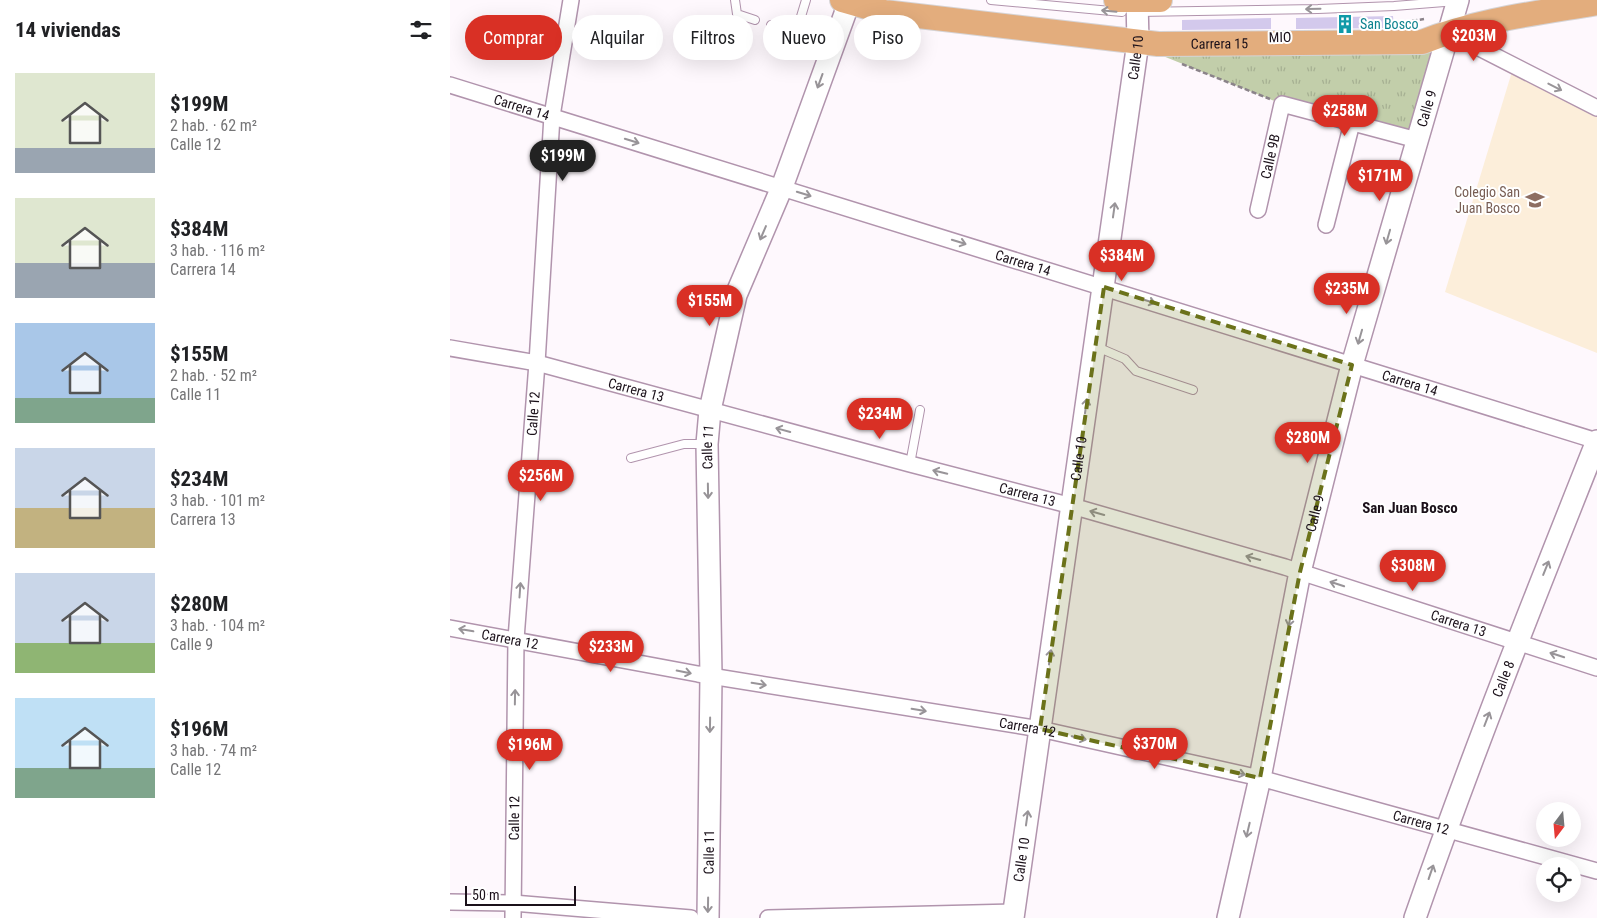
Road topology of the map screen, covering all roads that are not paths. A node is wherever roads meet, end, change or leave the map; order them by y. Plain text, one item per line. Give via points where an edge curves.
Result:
1 (571, 0) edge
2 (735, 0) edge
3 (806, 0) edge
4 (991, 0) edge
5 (1116, 0) edge
6 (1160, 0) edge
7 (1458, 0) edge
8 (1464, 0) edge
9 (1566, 0) edge
10 (847, 1) edge
11 (1597, 3) edge
12 (886, 4) dead end
13 (896, 5) dead end
14 (801, 15) edge
15 (843, 15) edge
16 (755, 20) dead end
17 (1138, 25) edge
18 (1444, 28) junction
19 (1402, 34) dead end
20 (1167, 36) dead end
21 (828, 60) edge
22 (450, 85) edge
23 (1597, 108) edge
24 (552, 116) junction
25 (1352, 123) junction
26 (1416, 140) junction
27 (782, 187) junction
28 (1258, 210) dead end
29 (1326, 225) dead end
30 (1104, 287) junction
31 (1095, 346) junction
32 (450, 348) edge
33 (536, 363) junction
34 (1352, 365) junction
35 (1193, 390) dead end
36 (710, 410) junction
37 (920, 410) dead end
38 (1597, 441) edge
39 (707, 444) junction
40 (631, 458) dead end
41 (910, 464) junction
42 (1072, 506) junction
43 (1300, 572) junction
44 (450, 628) edge
45 (516, 639) junction
46 (1517, 642) junction
47 (1597, 668) edge
48 (710, 676) junction
49 (1040, 729) junction
50 (1260, 778) junction
51 (1446, 830) junction
52 (1597, 871) edge
53 (450, 902) edge
54 (513, 911) edge
55 (1014, 915) edge
56 (691, 918) edge
57 (708, 918) edge
58 (768, 918) edge
59 (1228, 918) edge
60 (1415, 918) edge

1 - 24 street, Calle 12
2 - 16 lane via 737,14
3 - 14 lane
17 -> 4 lane, MIO via 1119,12
5 - 17 main road, Carrera 15
6 - 17 main road, Carrera 15
7 - 8 lane, MIO
7 -> 17 lane, MIO
7 - 18 main road, Calle 9
9 - 18 lane via 1483,15
10 - 15 main road, Calle 11
10 - 17 main road, Carrera 15 via 884,12
11 - 18 main road, Carrera 15
12 - 13 lane
17 - 18 main road, Carrera 15 via 1158,44 1422,42
30 -> 17 main road, Calle 10
18 -> 23 street
18 - 26 main road, Calle 9
19 - 20 lane, MIO
21 -> 27 main road, Calle 11
22 - 24 street, Carrera 14
24 -> 27 street, Carrera 14
24 - 33 street, Calle 12
25 - 26 street
25 - 28 street, Calle 9B via 1282,104
25 - 29 street
26 -> 34 main road, Calle 9
27 -> 30 street, Carrera 14
27 -> 36 main road, Calle 11 via 736,296
30 - 31 main road, Calle 10
30 -> 34 street, Carrera 14
31 - 35 lane via 1125,359 1136,371
42 -> 31 main road, Calle 10
32 - 33 street, Carrera 13
33 - 36 street, Carrera 13
45 -> 33 street, Calle 12
34 - 38 street, Carrera 14
34 - 43 main road, Calle 9
36 - 39 main road, Calle 11
41 -> 36 street, Carrera 13
37 - 41 lane
46 -> 38 main road, Calle 8
39 - 40 lane via 684,444
39 -> 48 main road, Calle 11
42 -> 41 street, Carrera 13
43 -> 42 street, Carrera 13
49 -> 42 main road, Calle 10
46 -> 43 street, Carrera 13
43 -> 50 main road, Calle 9
45 -> 44 street, Carrera 12
45 -> 48 street, Carrera 12
54 -> 45 street, Calle 12
47 -> 46 street, Carrera 13
51 -> 46 main road, Calle 8
48 -> 49 street, Carrera 12
48 -> 57 main road, Calle 11
49 -> 50 street, Carrera 12
55 -> 49 main road, Calle 10
50 - 51 street, Carrera 12
50 -> 59 main road, Calle 9
51 - 52 street, Carrera 12
60 -> 51 main road, Calle 8
53 - 54 street
54 - 56 street
55 - 58 street

